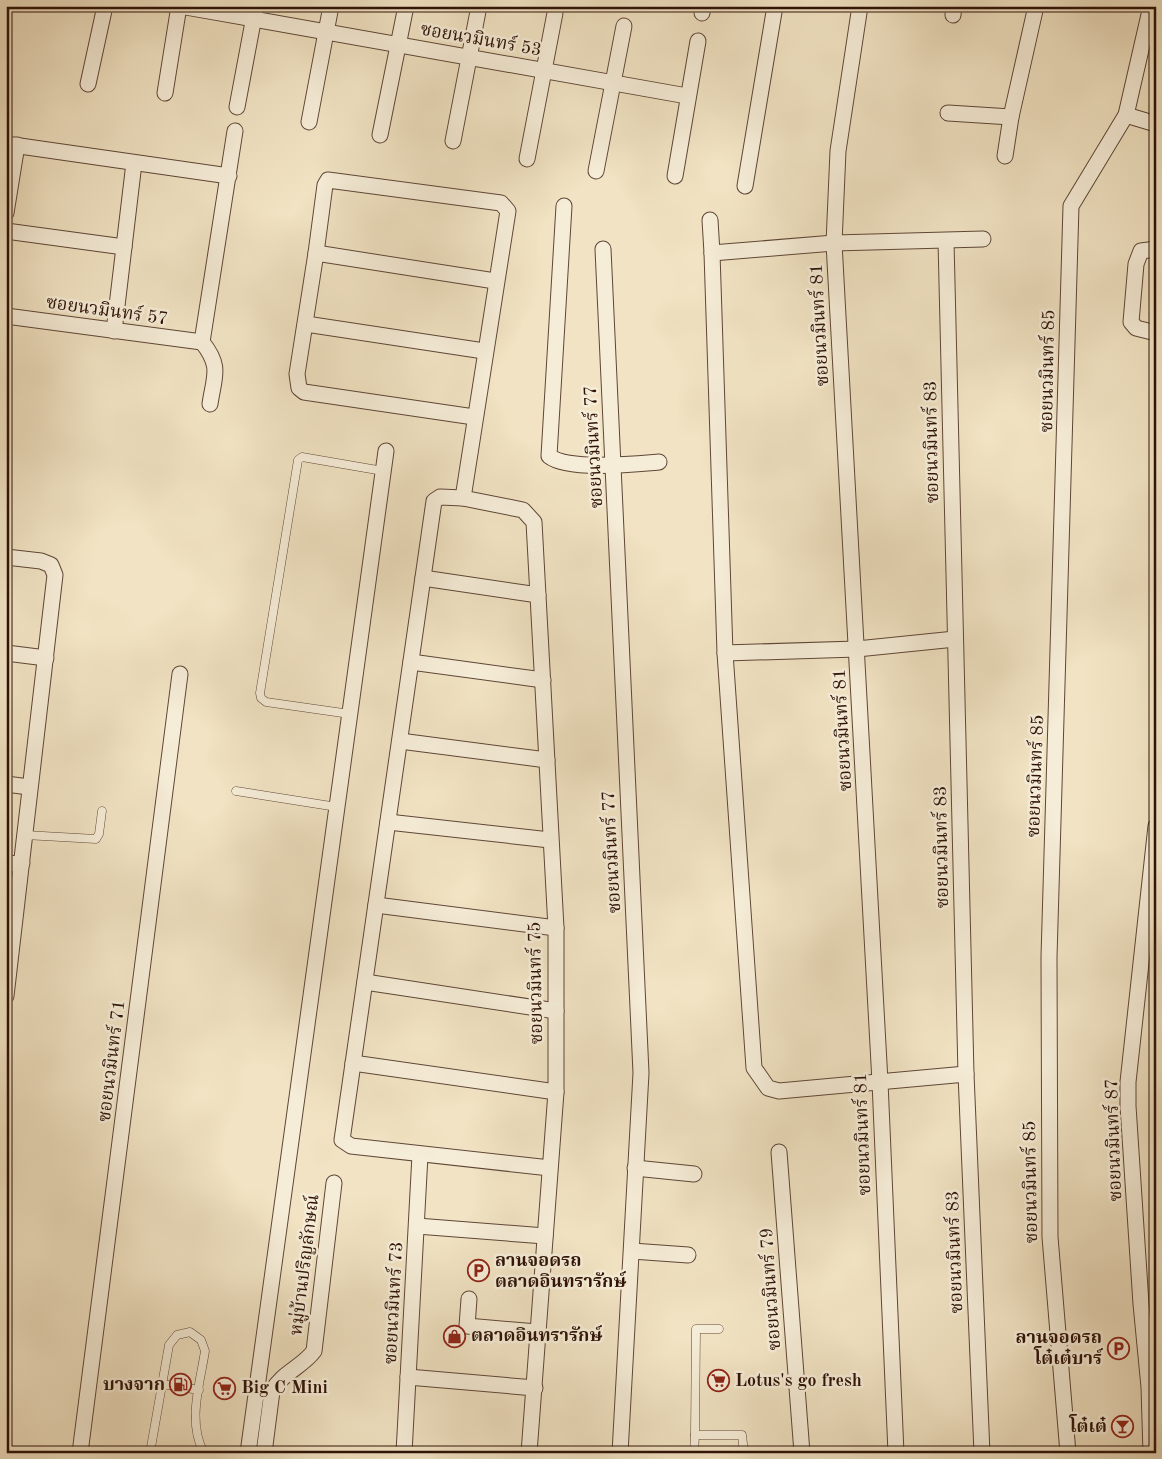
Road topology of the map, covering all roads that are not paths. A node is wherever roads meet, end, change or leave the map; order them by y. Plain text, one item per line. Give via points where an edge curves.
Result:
1 (104, 6) edge
2 (180, 6) edge
3 (331, 6) edge
4 (406, 6) edge
5 (478, 6) edge
6 (775, 6) edge
7 (860, 6) edge
8 (1036, 6) edge
9 (1151, 6) edge
10 (255, 13) edge
11 (555, 13) dead end
12 (624, 26) dead end
13 (326, 32) junction
14 (698, 41) dead end
15 (397, 44) junction
16 (469, 57) junction
17 (544, 70) junction
18 (613, 83) junction
19 (88, 84) dead end
20 (165, 93) dead end
21 (687, 96) junction
22 (237, 107) dead end
23 (948, 113) dead end
24 (1126, 115) junction
25 (1011, 117) junction
26 (309, 122) dead end
27 (1156, 124) edge
28 (235, 131) dead end
29 (380, 135) dead end
30 (453, 141) dead end
31 (11, 144) edge
32 (1005, 156) dead end
33 (527, 159) dead end
34 (134, 164) junction
35 (596, 171) dead end
36 (229, 176) junction
37 (675, 176) dead end
38 (745, 186) dead end
39 (564, 206) dead end
40 (6, 213) edge
41 (710, 220) dead end
42 (6, 232) edge
43 (983, 239) dead end
44 (946, 241) junction
45 (834, 243) junction
46 (124, 247) junction
47 (603, 249) dead end
48 (1156, 249) edge
49 (316, 253) junction
50 (712, 253) junction
51 (495, 281) junction
52 (6, 316) edge
53 (306, 324) junction
54 (114, 331) junction
55 (1156, 333) edge
56 (202, 342) junction
57 (484, 352) junction
58 (210, 404) dead end
59 (474, 418) junction
60 (386, 451) dead end
61 (659, 462) dead end
62 (614, 465) junction
63 (383, 470) junction
64 (462, 498) junction
65 (6, 557) edge
66 (423, 578) junction
67 (538, 595) junction
68 (955, 639) junction
69 (857, 649) junction
70 (6, 653) edge
71 (725, 653) junction
72 (46, 658) junction
73 (411, 662) junction
74 (180, 674) dead end
75 (543, 680) junction
76 (350, 714) junction
77 (400, 741) junction
78 (547, 760) junction
79 (6, 784) edge
80 (29, 787) junction
81 (236, 791) dead end
82 (337, 807) junction
83 (102, 811) dead end
84 (388, 822) junction
85 (1156, 826) edge
86 (25, 835) junction
87 (550, 840) junction
88 (22, 863) junction
89 (6, 864) edge
90 (376, 905) junction
91 (556, 928) junction
92 (8, 962) edge
93 (365, 982) junction
94 (6, 996) edge
95 (556, 1011) junction
96 (353, 1063) junction
97 (966, 1074) junction
98 (880, 1082) junction
99 (556, 1092) junction
100 (779, 1152) dead end
101 (420, 1155) junction
102 (550, 1168) junction
103 (635, 1168) junction
104 (694, 1174) dead end
105 (334, 1183) dead end
106 (417, 1226) junction
107 (545, 1236) junction
108 (632, 1251) junction
109 (688, 1256) dead end
110 (469, 1299) dead end
111 (719, 1329) dead end
112 (537, 1332) junction
113 (408, 1377) junction
114 (162, 1384) junction
115 (535, 1388) junction
116 (199, 1390) junction
117 (695, 1435) junction
118 (80, 1453) edge
119 (150, 1453) edge
120 (204, 1453) edge
121 (248, 1453) edge
122 (264, 1453) edge
123 (404, 1453) edge
124 (529, 1453) edge
125 (620, 1453) edge
126 (694, 1453) edge
127 (744, 1453) edge
128 (802, 1453) edge
129 (896, 1453) edge
130 (982, 1453) edge
131 (1068, 1453) edge
132 (1151, 1453) edge

1 - 19 street
2 - 10 street, ซอยนวมินทร์ 53
2 - 20 street
3 - 13 street
4 - 15 street
5 - 16 street
6 - 38 street
7 - 45 street, ซอยนวมินทร์ 81 via 838,151
8 - 25 street
9 - 24 street, ซอยนวมินทร์ 85
10 - 13 street, ซอยนวมินทร์ 53
10 - 22 street
11 - 17 street
12 - 18 street
13 - 15 street, ซอยนวมินทร์ 53
13 - 26 street
14 - 21 street
15 - 16 street, ซอยนวมินทร์ 53
15 - 29 street
16 - 17 street, ซอยนวมินทร์ 53
16 - 30 street
17 - 18 street, ซอยนวมินทร์ 53
17 - 33 street
18 - 21 street, ซอยนวมินทร์ 53
18 - 35 street
21 - 37 street
23 - 25 street
24 - 27 street
24 - 131 street, ซอยนวมินทร์ 85 via 1071,206 1070,229 1049,957 1050,1237
25 - 32 street
28 - 36 street
31 - 34 street
31 - 40 street
34 - 36 street
34 - 46 street
36 - 56 street
39 - 62 street via 549,456 567,463
41 - 50 street
42 - 46 street
43 - 44 street
44 - 45 street
44 - 68 street, ซอยนวมินทร์ 83
45 - 50 street
45 - 69 street, ซอยนวมินทร์ 81
46 - 54 street
47 - 62 street, ซอยนวมินทร์ 77
48 - 55 street via 1138,255 1131,322 1136,328
49 - 51 street
49 - 51 street via 328,180 501,203 508,210
49 - 53 street
50 - 71 street
51 - 57 street
52 - 54 street, ซอยนวมินทร์ 57
53 - 57 street
53 - 59 street via 296,382 304,392
54 - 56 street, ซอยนวมินทร์ 57
56 - 58 street via 214,356 216,366
57 - 59 street
59 - 64 street
60 - 63 street
61 - 62 street
62 - 103 street, ซอยนวมินทร์ 77 via 641,1073
63 - 76 street
63 - 76 lane via 302,457 298,460 260,692 266,702
64 - 66 street via 440,497 434,501
64 - 67 street, ซอยนวมินทร์ 75 via 523,510 528,514 534,522
65 - 72 street via 41,561 51,565 55,575
66 - 67 street
66 - 73 street
67 - 75 street, ซอยนวมินทร์ 75
68 - 69 street
68 - 97 street, ซอยนวมินทร์ 83
69 - 71 street
69 - 98 street, ซอยนวมินทร์ 81
70 - 72 street
71 - 98 street via 754,1068 768,1088 778,1091
72 - 80 street
73 - 75 street
73 - 77 street
74 - 118 street, ซอยนวมินทร์ 71
75 - 78 street, ซอยนวมินทร์ 75
76 - 82 street
77 - 78 street
77 - 84 street
78 - 87 street, ซอยนวมินทร์ 75
79 - 80 street
80 - 86 street
81 - 82 lane
82 - 121 street
83 - 86 lane via 96,840
84 - 87 street
84 - 90 street
85 - 132 street, ซอยนวมินทร์ 87 via 1128,1082
86 - 88 street
87 - 91 street, ซอยนวมินทร์ 75
88 - 89 street
88 - 92 street
90 - 91 street
90 - 93 street
91 - 95 street, ซอยนวมินทร์ 75
92 - 94 street
93 - 95 street
93 - 96 street
95 - 99 street, ซอยนวมินทร์ 75
96 - 99 street
96 - 101 street via 342,1140 351,1146
97 - 98 street
97 - 130 street, ซอยนวมินทร์ 83
98 - 129 street, ซอยนวมินทร์ 81
99 - 102 street, ซอยนวมินทร์ 75
100 - 128 street, ซอยนวมินทร์ 79
101 - 102 street
101 - 106 street, ซอยนวมินทร์ 73
102 - 107 street, ซอยนวมินทร์ 75
103 - 104 street
103 - 108 street, ซอยนวมินทร์ 77
105 - 122 street, หมู่บ้านปริญลักษณ์ via 314,1351 305,1362 277,1382 272,1391
106 - 107 street
106 - 113 street, ซอยนวมินทร์ 73
107 - 112 street, ซอยนวมินทร์ 75
108 - 109 street
108 - 125 street, ซอยนวมินทร์ 77
110 - 112 street via 467,1326
111 - 117 lane via 696,1329
112 - 115 street, ซอยนวมินทร์ 75
113 - 115 street
113 - 123 street, ซอยนวมินทร์ 73
114 - 116 lane
114 - 116 lane via 169,1345 177,1335 190,1332 200,1340 205,1351
114 - 119 lane
115 - 124 street, ซอยนวมินทร์ 75
116 - 120 lane via 195,1424 197,1440
117 - 126 lane
117 - 127 lane via 742,1435

